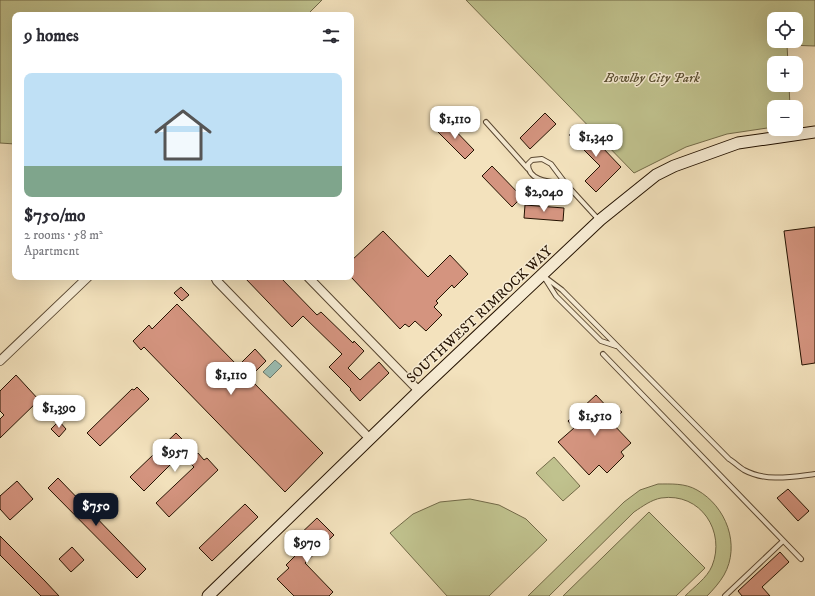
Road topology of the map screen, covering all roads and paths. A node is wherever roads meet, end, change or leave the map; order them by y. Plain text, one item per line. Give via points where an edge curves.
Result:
1 (486, 122) dead end
2 (815, 132) edge
3 (528, 168) junction
4 (566, 184) junction
5 (600, 220) junction
6 (542, 275) junction
7 (85, 280) edge
8 (216, 280) edge
9 (311, 280) edge
10 (618, 347) junction
11 (603, 354) dead end
12 (0, 361) edge
13 (419, 391) junction
14 (370, 439) junction
15 (815, 474) edge
16 (782, 541) junction
17 (801, 559) dead end
18 (208, 596) edge
19 (725, 596) edge

1 - 3 lane
2 - 5 main road, SOUTHWEST RIMROCK WAY via 738,143 674,166 656,175
3 - 4 lane via 532,175 539,179
3 - 4 lane via 532,160 542,159 551,164
4 - 5 lane
5 - 6 main road, SOUTHWEST RIMROCK WAY
6 - 10 lane via 562,290
6 - 10 lane via 556,296 601,341
6 - 13 main road, SOUTHWEST RIMROCK WAY
7 - 12 street
8 - 14 street
9 - 13 street
10 - 15 lane via 729,459 745,470 764,477 783,478
11 - 16 lane
13 - 14 main road, SOUTHWEST RIMROCK WAY
14 - 18 main road, SOUTHWEST RIMROCK WAY
16 - 17 lane
16 - 19 lane

